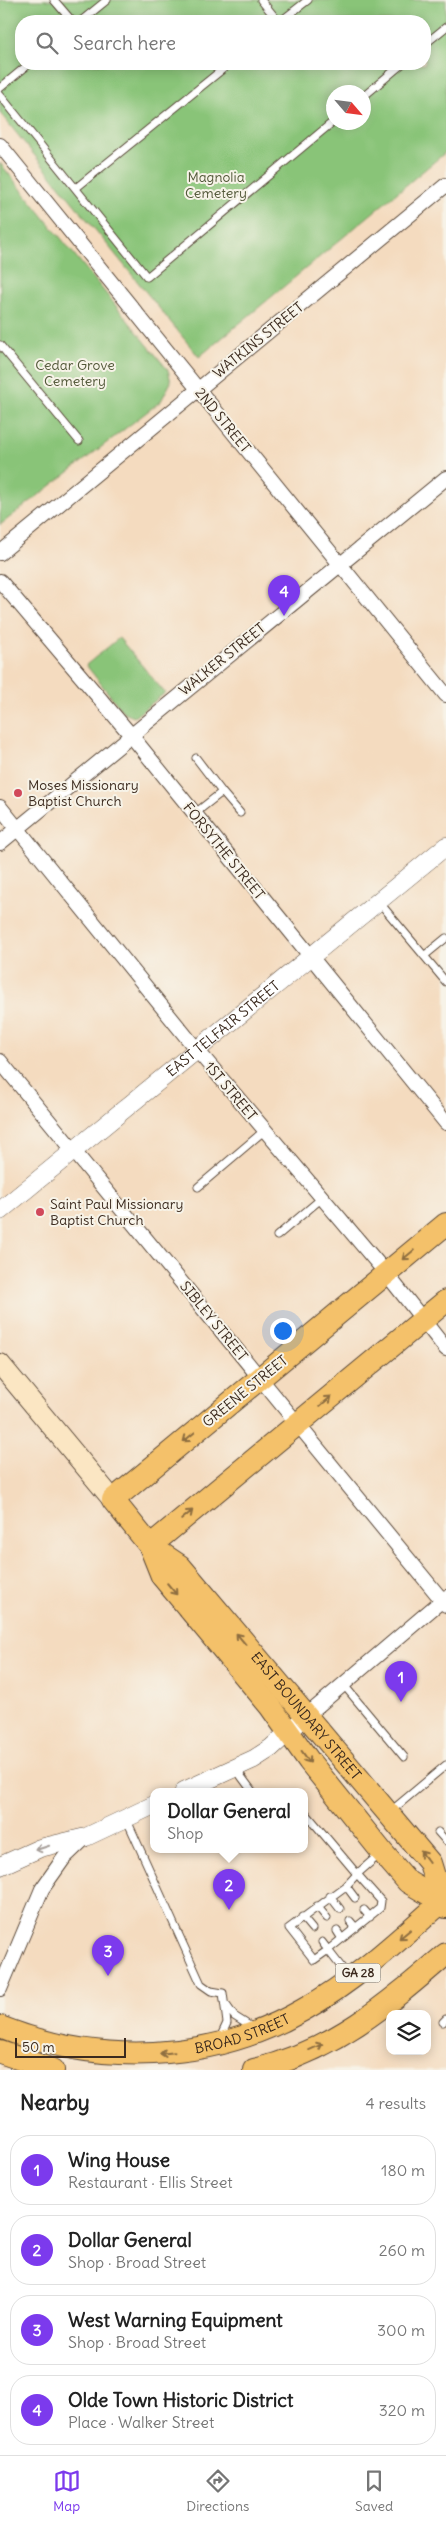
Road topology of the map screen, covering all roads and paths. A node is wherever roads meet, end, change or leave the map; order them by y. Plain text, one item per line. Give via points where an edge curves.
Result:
1 (54, 0) edge
2 (107, 0) edge
3 (261, 0) edge
4 (308, 0) edge
5 (67, 15) edge
6 (88, 15) edge
7 (275, 15) edge
8 (288, 15) edge
9 (446, 27) edge
10 (431, 39) edge
11 (22, 70) edge
12 (222, 70) edge
13 (395, 70) edge
14 (0, 88) edge
15 (371, 90) edge
16 (0, 95) edge
17 (326, 128) edge
18 (0, 145) edge
19 (446, 185) edge
20 (76, 188) junction
21 (0, 345) edge
22 (198, 389) junction
23 (79, 441) dead end
24 (446, 478) edge
25 (0, 552) edge
26 (340, 564) junction
27 (0, 581) edge
28 (446, 695) edge
29 (130, 734) junction
30 (196, 758) dead end
31 (222, 792) junction
32 (0, 807) edge
33 (240, 813) dead end
34 (194, 814) junction
35 (17, 829) junction
36 (0, 842) edge
37 (446, 846) edge
38 (378, 902) junction
39 (446, 938) edge
40 (424, 956) junction
41 (310, 958) junction
42 (446, 982) edge
43 (197, 1050) junction
44 (0, 1061) edge
45 (446, 1123) edge
46 (265, 1130) junction
47 (73, 1151) junction
48 (198, 1187) dead end
49 (322, 1198) junction
50 (0, 1211) edge
51 (446, 1224) edge
52 (277, 1236) dead end
53 (386, 1273) junction
54 (446, 1301) edge
55 (423, 1320) junction
56 (446, 1349) edge
57 (0, 1364) edge
58 (261, 1378) junction
59 (298, 1424) junction
60 (113, 1500) junction
61 (150, 1546) junction
62 (445, 1601) edge
63 (342, 1683) junction
64 (306, 1716) junction
65 (288, 1732) junction
66 (404, 1757) dead end
67 (446, 1765) edge
68 (235, 1768) junction
69 (191, 1788) edge
70 (250, 1788) edge
71 (150, 1807) edge
72 (388, 1813) junction
73 (308, 1816) edge
74 (126, 1818) junction
75 (438, 1832) dead end
76 (86, 1837) junction
77 (446, 1841) edge
78 (382, 1852) junction
79 (0, 1866) edge
80 (357, 1874) junction
81 (346, 1886) junction
82 (330, 1896) junction
83 (355, 1898) dead end
84 (445, 1902) edge
85 (317, 1906) junction
86 (340, 1909) dead end
87 (364, 1910) dead end
88 (302, 1917) junction
89 (370, 1917) junction
90 (327, 1918) dead end
91 (350, 1921) dead end
92 (356, 1928) junction
93 (312, 1929) dead end
94 (337, 1931) dead end
95 (342, 1939) junction
96 (322, 1942) dead end
97 (328, 1950) junction
98 (446, 1954) edge
99 (350, 1979) junction
100 (0, 1989) edge
101 (226, 2005) junction
102 (0, 2027) edge
103 (266, 2030) junction
104 (214, 2044) junction
105 (0, 2052) edge
106 (53, 2070) edge
107 (254, 2070) edge

1 - 5 lane
2 - 6 lane
3 - 7 lane
4 - 8 lane
9 - 10 lane
11 - 14 lane
12 - 20 lane
13 - 15 lane
16 - 20 lane
17 - 20 lane via 147,277
18 - 22 street, 2ND STREET
19 - 22 street, WATKINS STREET
21 - 23 lane
22 - 25 street, WATKINS STREET
22 - 26 street, 2ND STREET
24 - 26 street, WALKER STREET
26 - 28 street, 2ND STREET
26 - 29 street, WALKER STREET
27 - 29 street, FORSYTHE STREET
29 - 34 street, FORSYTHE STREET
29 - 35 street, WALKER STREET
30 - 31 lane
31 - 33 lane
31 - 34 lane
32 - 35 street, 1ST STREET
34 - 41 street, FORSYTHE STREET
35 - 36 street, WALKER STREET
35 - 43 street, 1ST STREET
37 - 38 street, EAST TELFAIR STREET
38 - 40 lane
38 - 41 street, EAST TELFAIR STREET
39 - 40 lane
40 - 42 lane
41 - 43 street, EAST TELFAIR STREET
41 - 45 street, FORSYTHE STREET
43 - 46 street, 1ST STREET
43 - 47 street, EAST TELFAIR STREET
44 - 47 street, SIBLEY STREET
46 - 48 lane
46 - 49 street, 1ST STREET
47 - 50 street, EAST TELFAIR STREET
47 - 58 street, SIBLEY STREET
49 - 52 lane
49 - 53 street, 1ST STREET
51 -> 53 main road, GREENE STREET
53 - 55 street, 1ST STREET
53 - 58 main road, GREENE STREET
54 - 55 main road
55 - 56 street, 1ST STREET
59 -> 55 main road
57 - 60 main road, EAST BOUNDARY STREET
58 - 59 street, SIBLEY STREET
58 -> 60 main road, GREENE STREET
61 -> 59 main road
59 - 62 street, SIBLEY STREET
60 - 61 main road, EAST BOUNDARY STREET
64 -> 61 main road, EAST BOUNDARY STREET via 180,1566
61 -> 65 main road, EAST BOUNDARY STREET via 162,1576
62 - 63 street
63 - 64 street
63 - 66 lane
64 - 65 street
64 - 72 main road, EAST BOUNDARY STREET
65 - 68 street via 271,1748
65 -> 78 main road, EAST BOUNDARY STREET
67 - 72 lane
68 - 69 street
68 - 70 lane
71 - 74 street
84 -> 72 main road, EAST BOUNDARY STREET via 430,1863
73 - 80 lane
74 - 76 street
74 - 101 lane via 200,1984 211,1991 223,1993
75 - 77 lane
76 -> 79 street via 40,1848
76 - 100 street via 64,1858 42,1890
78 - 80 lane
78 - 84 main road, EAST BOUNDARY STREET via 408,1882
80 - 81 lane
80 - 89 lane via 380,1902 380,1908
81 - 82 lane
81 - 83 lane
82 - 85 lane
82 - 86 lane
84 -> 99 main road, BROAD STREET / GA 28
85 - 88 lane
85 - 90 lane
87 - 89 lane
88 - 93 lane
88 - 97 lane via 289,1928 314,1960
89 - 92 lane
91 - 92 lane
92 - 95 lane
94 - 95 lane
95 - 97 lane
96 - 97 lane
97 - 99 lane
107 -> 98 main road via 298,2056 348,2032 390,2002
99 - 103 main road, BROAD STREET / GA 28
101 - 103 lane via 248,2026
101 - 104 lane via 225,2030
104 -> 102 main road, BROAD STREET / GA 28 via 162,2053 103,2053 49,2044
103 - 104 main road, BROAD STREET / GA 28
105 - 106 main road

